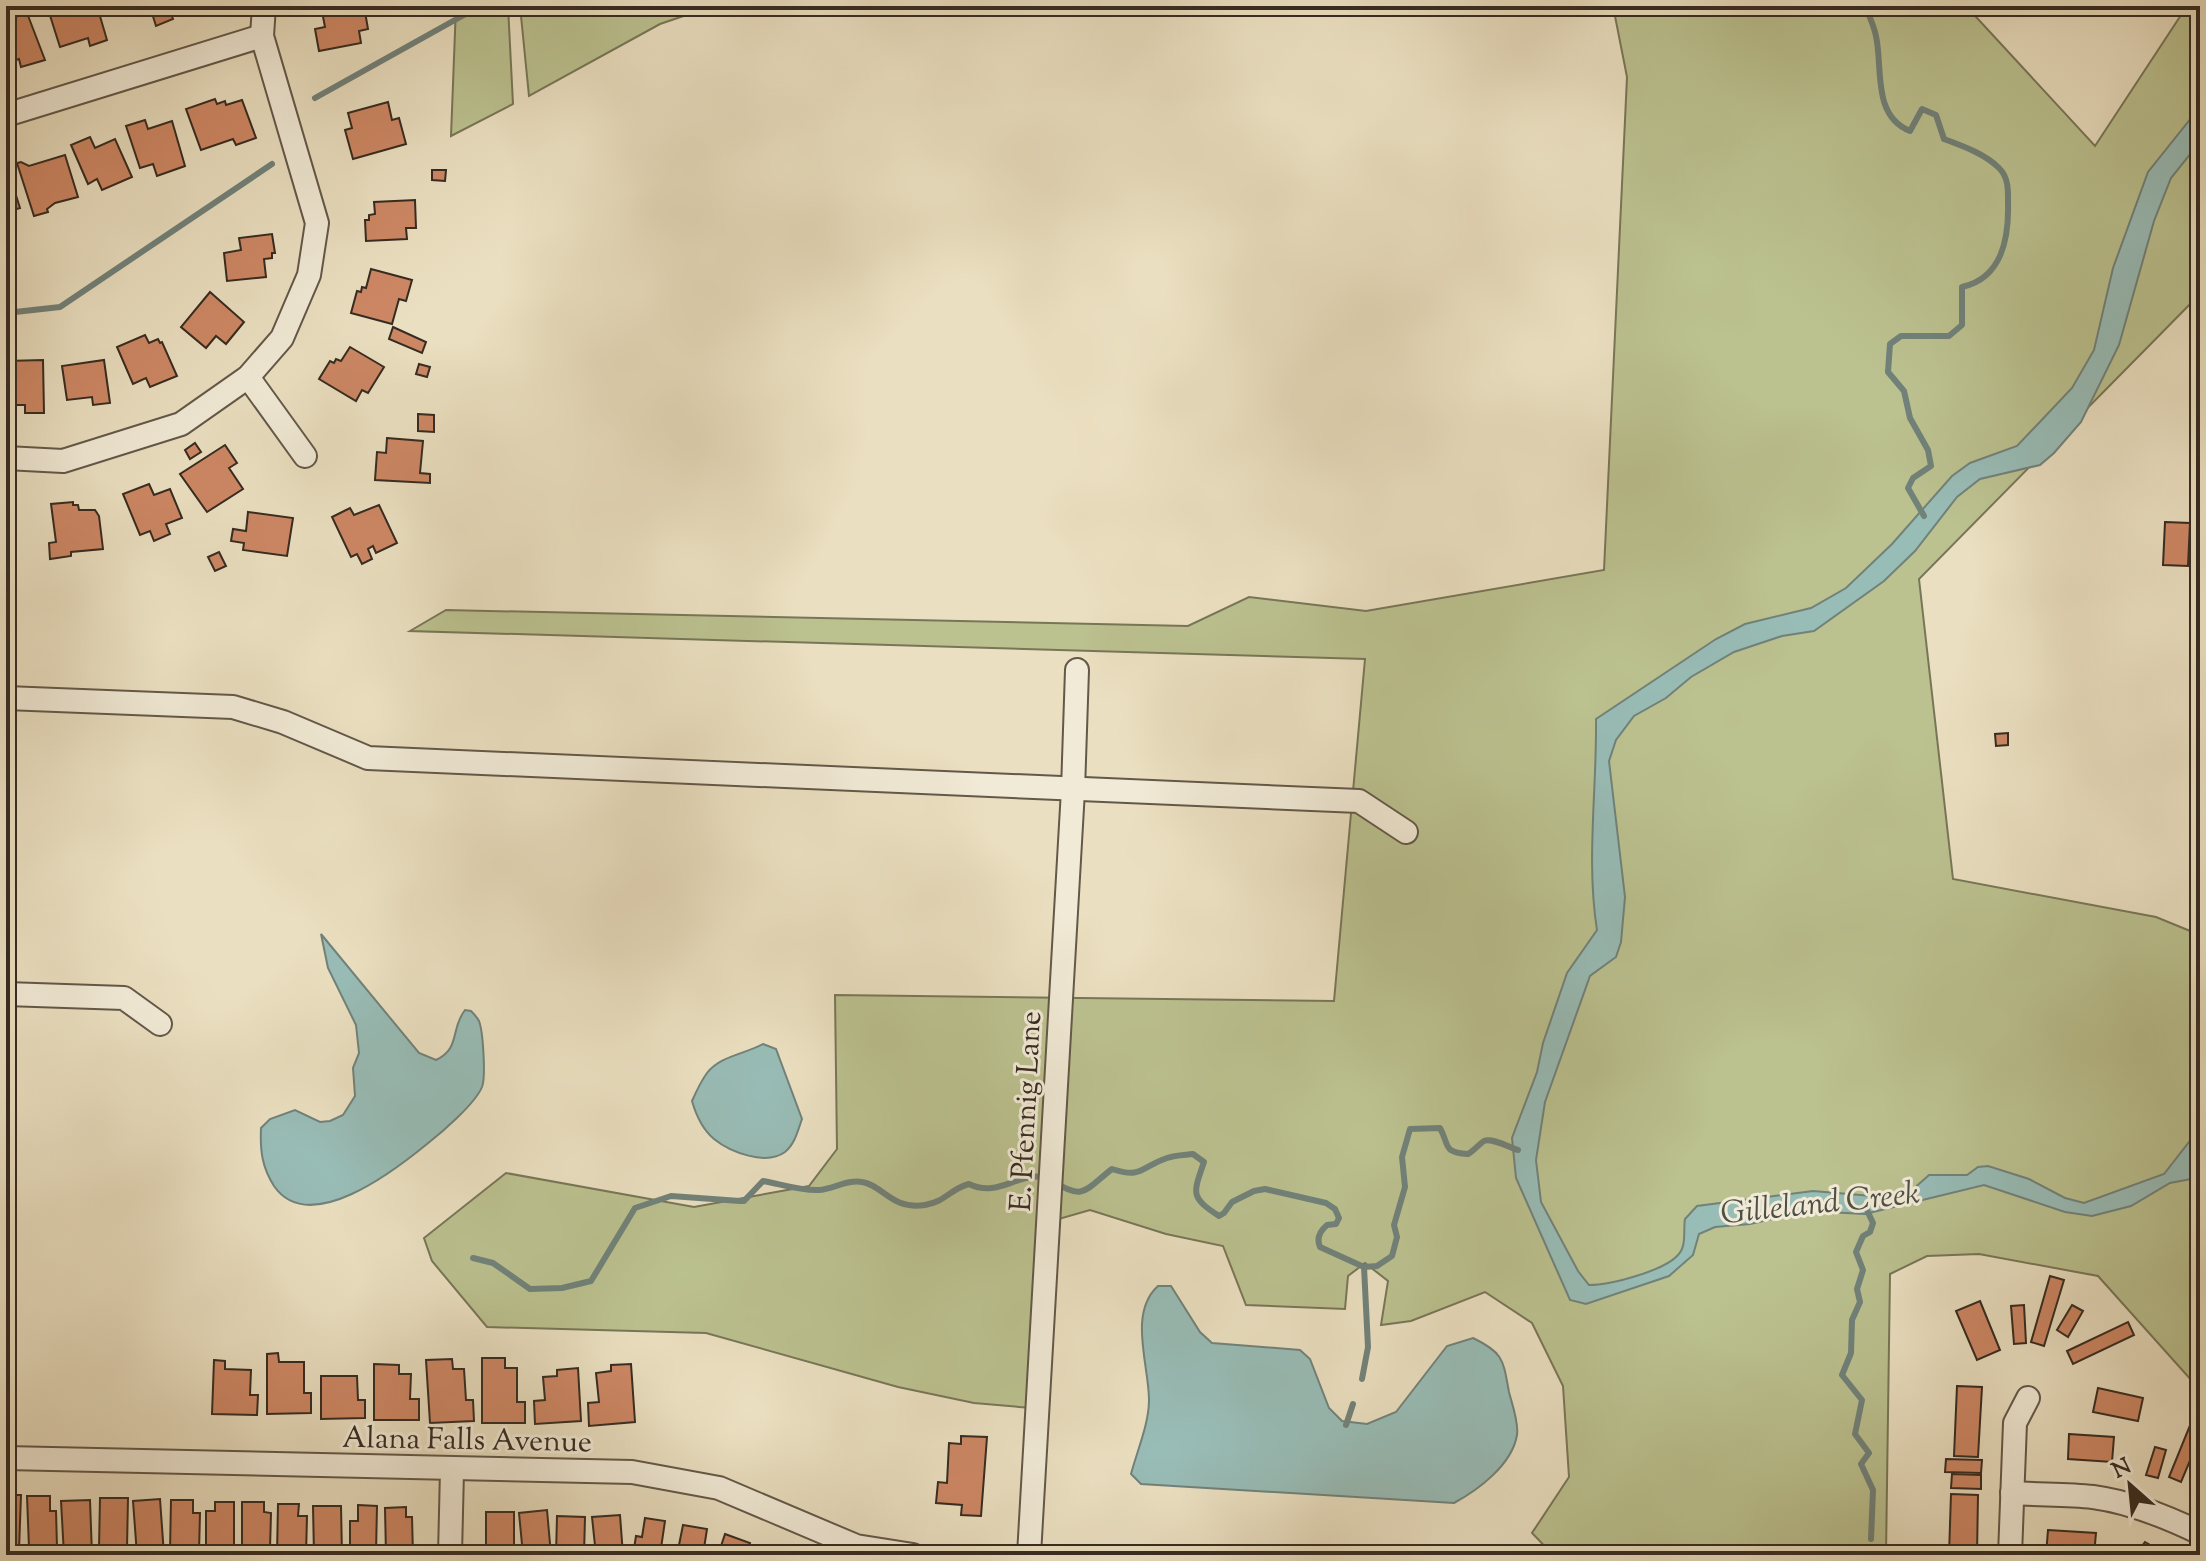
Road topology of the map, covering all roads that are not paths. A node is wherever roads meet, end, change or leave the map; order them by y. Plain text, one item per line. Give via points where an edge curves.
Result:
1 (264, 6) edge
2 (262, 36) junction
3 (6, 115) edge
4 (248, 377) junction
5 (305, 456) dead end
6 (6, 458) edge
7 (1077, 670) dead end
8 (6, 698) edge
9 (1073, 790) junction
10 (1406, 832) dead end
11 (6, 994) edge
12 (160, 1024) dead end
13 (2028, 1398) dead end
14 (6, 1458) edge
15 (452, 1470) junction
16 (2012, 1493) junction
17 (2200, 1533) edge
18 (856, 1551) edge
19 (450, 1555) edge
20 (913, 1555) edge
21 (1029, 1555) edge
22 (2010, 1555) edge

1 - 2 street
2 - 3 street
2 - 4 street via 317,223 309,275 282,338
4 - 5 street
4 - 6 street via 181,424 63,461
7 - 9 street, E. Pfennig Lane
8 - 9 street via 233,707 368,758
9 - 10 street via 1359,801
9 - 21 street, E. Pfennig Lane
11 - 12 street via 124,998
13 - 16 street via 2015,1423
14 - 15 street, Alana Falls Avenue
15 - 18 street, Alana Falls Avenue via 632,1472 719,1488
15 - 19 street
16 - 17 street via 2127,1504
16 - 22 street
18 - 20 street, Alana Falls Avenue

